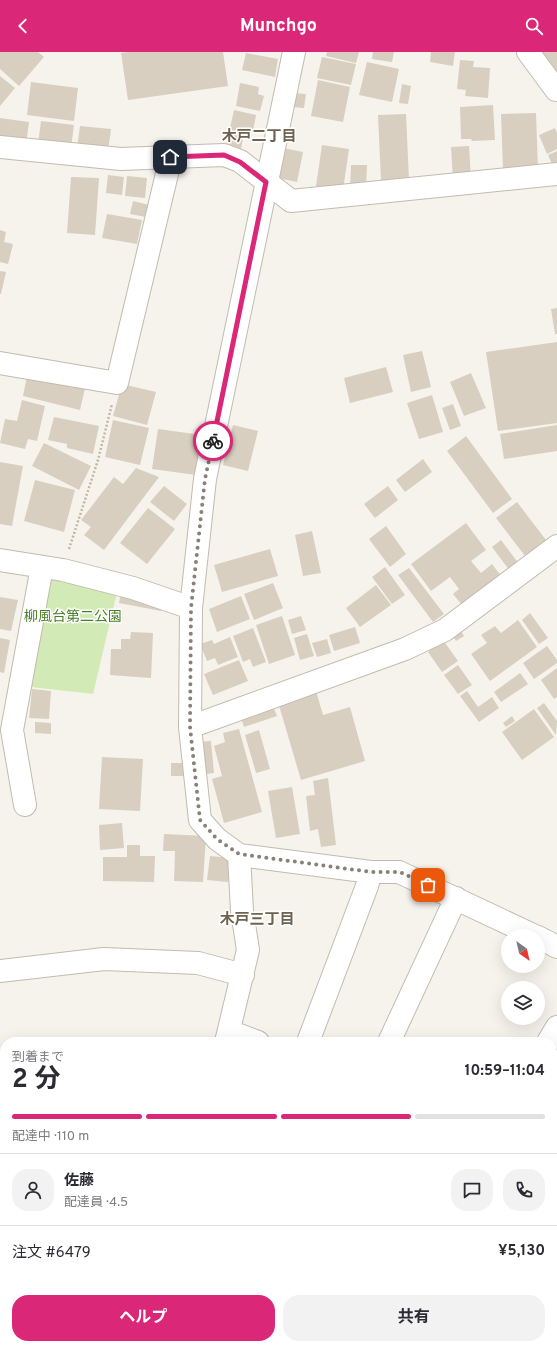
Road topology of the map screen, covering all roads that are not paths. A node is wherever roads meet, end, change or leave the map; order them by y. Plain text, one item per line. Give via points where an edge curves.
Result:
1 (294, 52) edge
2 (528, 52) edge
3 (556, 90) edge
4 (0, 147) edge
5 (170, 157) junction
6 (557, 174) edge
7 (266, 182) junction
8 (0, 363) edge
9 (557, 546) edge
10 (0, 560) edge
11 (52, 568) junction
12 (191, 608) junction
13 (190, 727) junction
14 (6, 731) edge
15 (25, 805) dead end
16 (239, 854) junction
17 (371, 872) junction
18 (456, 898) junction
19 (520, 929) edge
20 (545, 941) edge
21 (557, 947) edge
22 (243, 975) junction
23 (2, 976) edge
24 (557, 1027) edge
25 (227, 1036) edge
26 (310, 1037) edge
27 (392, 1037) edge
28 (551, 1037) edge

1 - 7 street
2 - 3 street
4 - 5 street via 121,159
5 - 7 street via 224,155 240,162
5 - 8 street via 117,383
6 - 7 street via 292,201
7 - 12 street via 205,479
9 - 13 street via 445,630 405,649
10 - 11 street
11 - 12 street via 133,588
11 - 14 street
12 - 13 street
13 - 16 street via 200,820 217,839
14 - 15 street
16 - 17 street
16 - 22 street via 242,911 248,950
17 - 18 street via 400,872
17 - 26 street
18 - 19 street
18 - 27 street
20 - 21 street
22 - 23 street via 198,963 104,959
22 - 25 street
24 - 28 street

